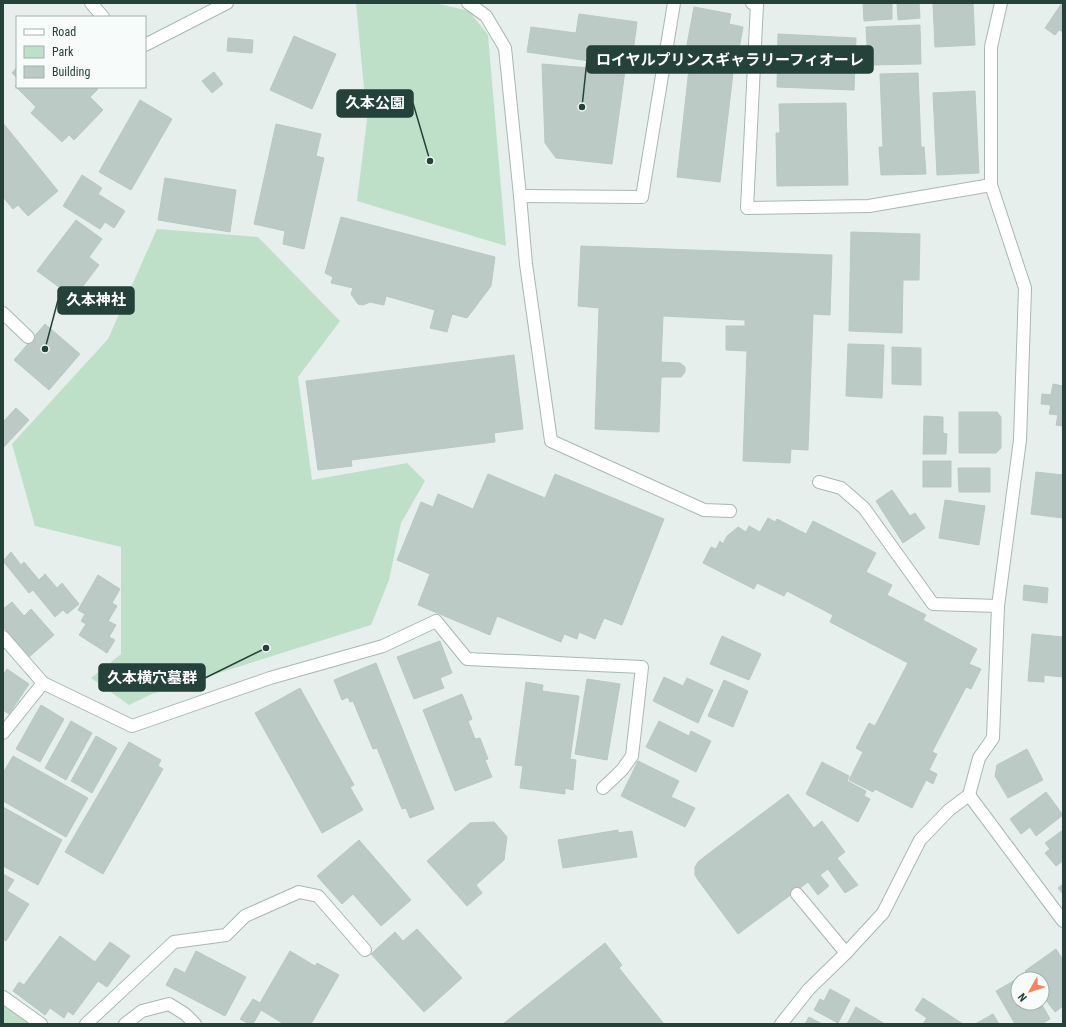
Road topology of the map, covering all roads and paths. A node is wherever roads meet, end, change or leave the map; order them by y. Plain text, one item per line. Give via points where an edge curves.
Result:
1 (91, 3) edge
2 (227, 3) edge
3 (468, 3) edge
4 (674, 3) edge
5 (752, 3) edge
6 (1002, 3) edge
7 (102, 16) edge
8 (146, 44) edge
9 (991, 185) junction
10 (520, 196) junction
11 (3, 313) edge
12 (28, 337) dead end
13 (819, 482) dead end
14 (730, 511) dead end
15 (998, 606) junction
16 (3, 637) edge
17 (43, 683) junction
18 (3, 733) edge
19 (603, 788) dead end
20 (969, 795) junction
21 (797, 894) dead end
22 (1063, 921) edge
23 (365, 950) dead end
24 (846, 953) junction
25 (3, 997) edge
26 (41, 1024) edge
27 (86, 1024) edge
28 (125, 1024) edge
29 (195, 1024) edge
30 (781, 1024) edge

1 - 7 street
2 - 8 street
3 - 10 street via 486,16 505,48
4 - 10 street via 642,198
5 - 9 street via 757,4 747,208 869,206
6 - 9 street via 991,47
9 - 15 street via 1025,288 1020,440
10 - 14 street via 526,264 551,441 704,510
11 - 12 street
13 - 15 street via 841,488 864,508 933,604
15 - 20 street via 993,738 978,758
16 - 17 street
17 - 18 street
17 - 19 street via 132,726 270,678 383,646 436,621 467,659 642,667 632,756
20 - 22 street
20 - 24 street via 949,810 920,840 883,913
21 - 24 street
23 - 27 street via 318,896 299,892 245,916 226,935 174,942
24 - 30 street via 808,989
25 - 26 street
28 - 29 street via 142,1011 169,1004

